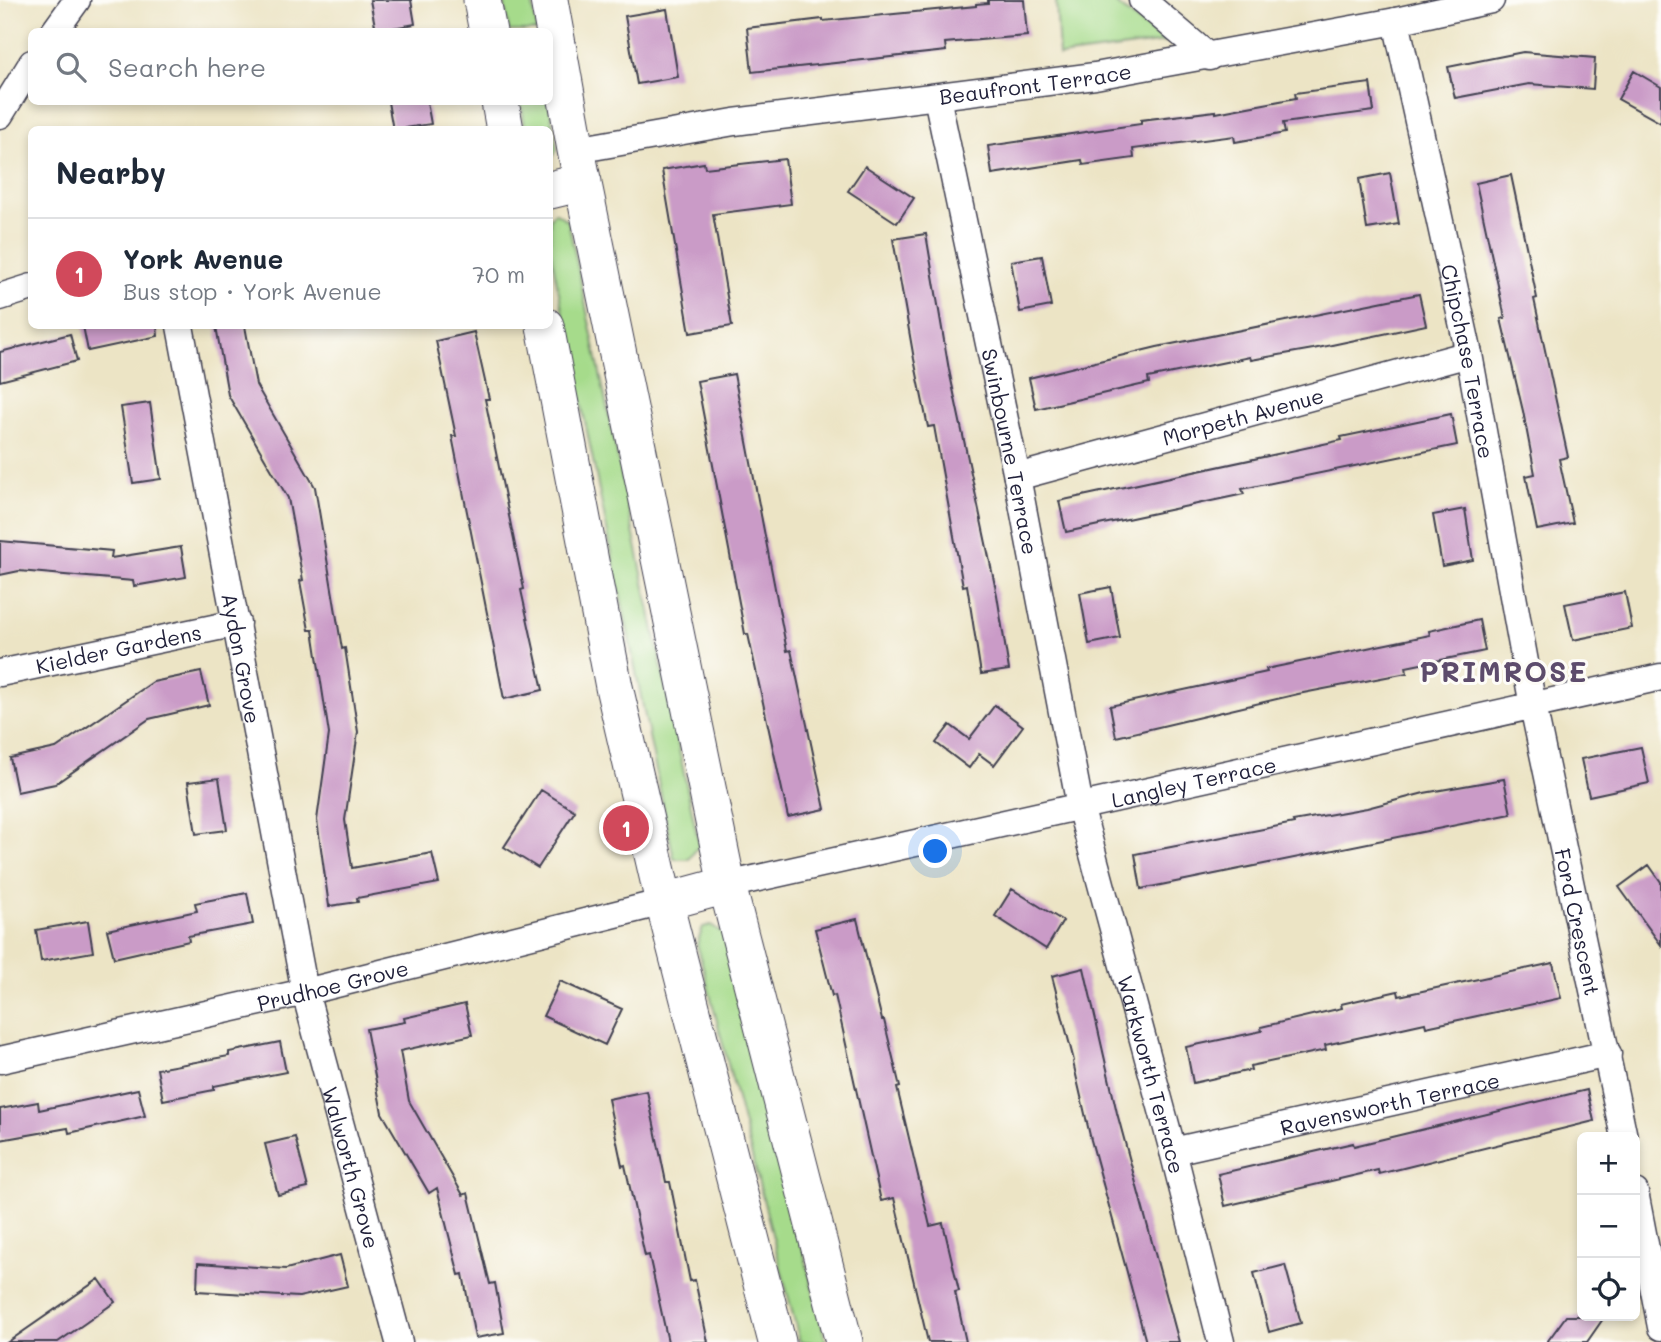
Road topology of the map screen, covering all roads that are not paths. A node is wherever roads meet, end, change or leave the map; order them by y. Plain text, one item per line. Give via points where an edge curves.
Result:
1 (77, 0) edge
2 (482, 0) edge
3 (549, 0) edge
4 (1142, 0) edge
5 (1491, 0) edge
6 (1396, 21) junction
7 (57, 28) edge
8 (487, 28) edge
9 (552, 28) edge
10 (553, 33) edge
11 (1209, 57) junction
12 (28, 70) edge
13 (937, 97) junction
14 (501, 105) edge
15 (0, 115) edge
16 (504, 126) edge
17 (570, 174) edge
18 (28, 288) edge
19 (0, 297) edge
20 (181, 329) edge
21 (546, 329) edge
22 (1469, 354) junction
23 (1017, 477) junction
24 (237, 623) junction
25 (0, 673) edge
26 (1661, 677) edge
27 (1533, 706) junction
28 (1080, 806) junction
29 (727, 885) junction
30 (664, 902) junction
31 (305, 992) junction
32 (1608, 1054) junction
33 (0, 1060) edge
34 (1623, 1132) edge
35 (1173, 1151) junction
36 (1636, 1195) edge
37 (1661, 1328) edge
38 (393, 1341) edge
39 (777, 1342) edge
40 (844, 1342) edge
41 (1221, 1342) edge

1 - 7 street
2 - 8 main road
3 - 9 main road
4 - 11 street
5 - 6 street, Beaufront Terrace
6 - 11 street, Beaufront Terrace
6 - 22 street, Chipchase Terrace
10 - 17 main road
11 - 13 street, Beaufront Terrace
12 - 15 street
13 - 17 street, Beaufront Terrace via 734,122
13 - 23 street, Swinbourne Terrace
14 - 16 main road
17 - 29 main road
18 - 19 street
20 - 24 street, Aydon Grove
21 - 30 main road via 614,687
22 - 23 street, Morpeth Avenue
22 - 27 street, Chipchase Terrace
23 - 28 street, Swinbourne Terrace
24 - 25 street, Kielder Gardens
24 - 31 street, Aydon Grove
26 - 27 street, Langley Terrace
27 - 28 street, Langley Terrace
27 - 32 street, Ford Crescent
28 - 29 street, Langley Terrace
28 - 35 street, Warkworth Terrace
29 - 30 main road
29 - 40 main road
30 - 31 street, Prudhoe Grove
30 - 39 main road
31 - 33 street, Prudhoe Grove
31 - 38 street, Walworth Grove
32 - 34 street, Ford Crescent
32 - 35 street, Ravensworth Terrace
35 - 41 street, Warkworth Terrace
36 - 37 street

